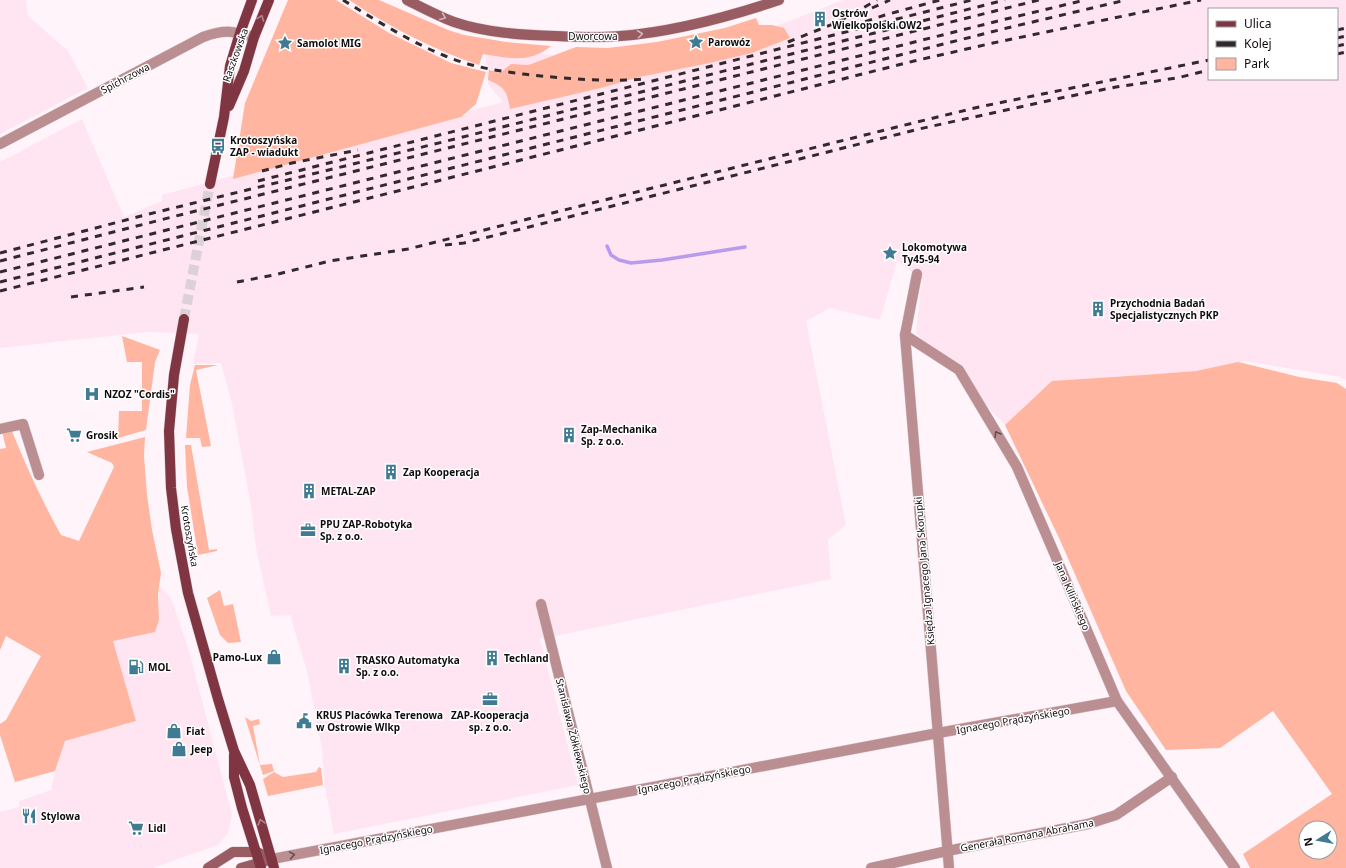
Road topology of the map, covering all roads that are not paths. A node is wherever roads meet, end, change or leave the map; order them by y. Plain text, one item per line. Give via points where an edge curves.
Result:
1 (252, 0) edge
2 (269, 0) edge
3 (407, 0) edge
4 (779, 0) edge
5 (240, 33) junction
6 (254, 37) junction
7 (224, 117) junction
8 (0, 144) edge
9 (210, 184) tunnel mouth
10 (917, 274) dead end
11 (184, 320) tunnel mouth
12 (905, 335) junction
13 (0, 429) edge
14 (39, 475) dead end
15 (541, 604) dead end
16 (1117, 701) junction
17 (938, 733) junction
18 (234, 752) junction
19 (1172, 777) junction
20 (589, 798) junction
21 (947, 851) junction
22 (256, 852) junction
23 (273, 864) edge
24 (260, 865) edge
25 (208, 868) edge
26 (241, 868) edge
27 (607, 868) edge
28 (871, 868) edge
29 (949, 868) edge
30 (1235, 868) edge

1 - 5 main road, Raszkowska
6 -> 2 main road, Raszkowska
3 -> 4 main road, Dworcowa via 455,22 481,28 540,35 589,37 633,35 682,27
5 - 6 street, Spichrzowa
5 - 7 main road, Raszkowska via 230,66
5 - 8 street, Spichrzowa via 224,31 203,37
6 - 7 main road, Raszkowska via 244,71
7 - 9 main road, Raszkowska
10 - 12 street, Księdza Ignacego Jana Skorupki
11 - 18 main road, Krotoszyńska via 170,416 172,502 188,594
16 -> 12 street, Jana Kilińskiego via 1017,468 959,370
12 - 17 street, Księdza Ignacego Jana Skorupki
13 - 14 street via 23,424
15 - 20 street, Stanisława Żółkiewskiego
16 - 17 street, Ignacego Prądzyńskiego
16 - 19 street, Jana Kilińskiego
17 - 20 street, Ignacego Prądzyńskiego
17 - 21 street, Księdza Ignacego Jana Skorupki
18 - 22 main road, Krotoszyńska via 234,777
23 -> 18 main road, Krotoszyńska via 250,785
19 - 21 street, Generała Romana Abrahama via 1116,815 1095,822
19 - 30 street, Jana Kilińskiego
23 -> 20 street, Ignacego Prądzyńskiego via 312,851
20 - 27 street, Stanisława Żółkiewskiego
21 - 28 street, Generała Romana Abrahama
21 - 29 street, Księdza Ignacego Jana Skorupki
22 - 23 main road
22 - 24 main road, Krotoszyńska
22 - 25 main road via 233,852
23 - 24 main road
24 - 26 main road

